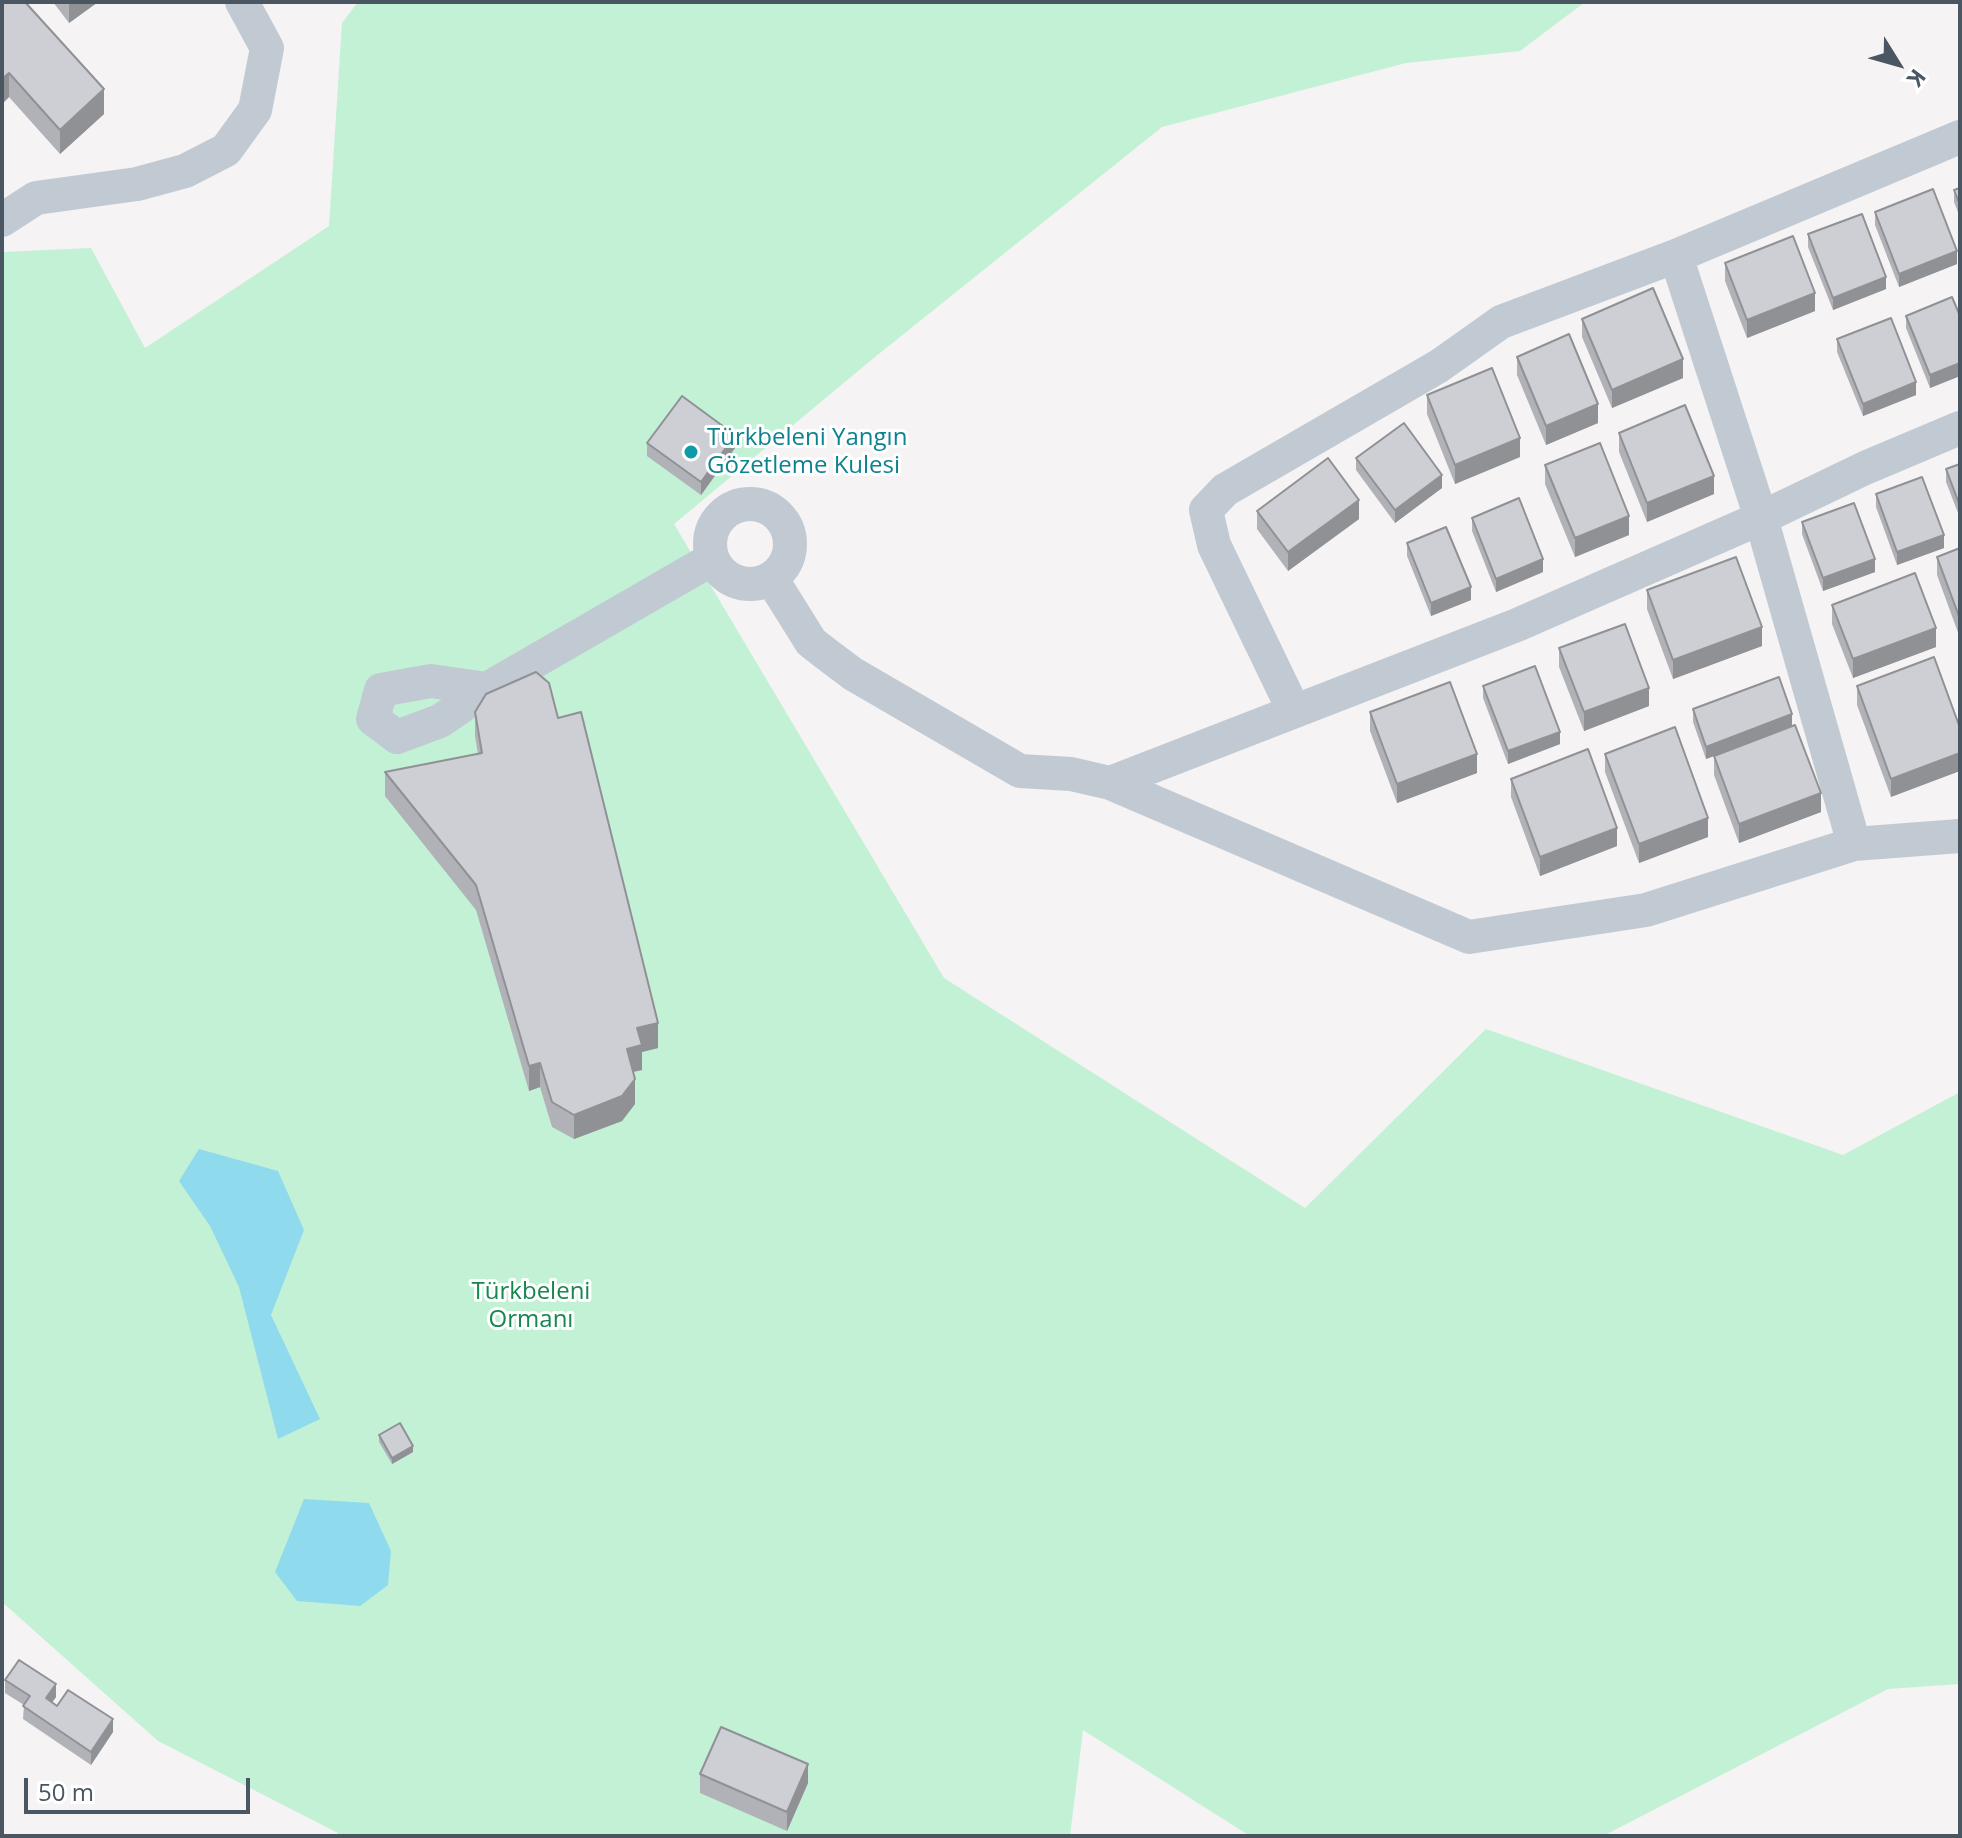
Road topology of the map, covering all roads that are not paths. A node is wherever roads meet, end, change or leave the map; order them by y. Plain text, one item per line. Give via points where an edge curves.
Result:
1 (242, 2) edge
2 (1960, 137) edge
3 (2, 220) edge
4 (1676, 256) junction
5 (1960, 428) edge
6 (1761, 518) junction
7 (712, 559) junction
8 (771, 578) junction
9 (487, 689) dead end
10 (1294, 711) junction
11 (1110, 783) junction
12 (1960, 836) edge
13 (1854, 844) junction

1 - 3 street via 267,48 255,110 226,150 185,171 137,184 36,198
2 - 4 street
4 - 6 street
4 - 10 street via 1501,322 1439,366 1225,490 1206,510 1214,545
5 - 6 street
6 - 10 street via 1517,625
6 - 13 street
7 - 8 street via 719,571 744,584
7 - 8 street via 711,531 718,518 729,509 756,503 781,517 791,542 782,569
7 - 9 street
8 - 11 street via 811,642 853,674 1020,771
10 - 11 street
11 - 13 street via 1469,937 1646,910
12 - 13 street

